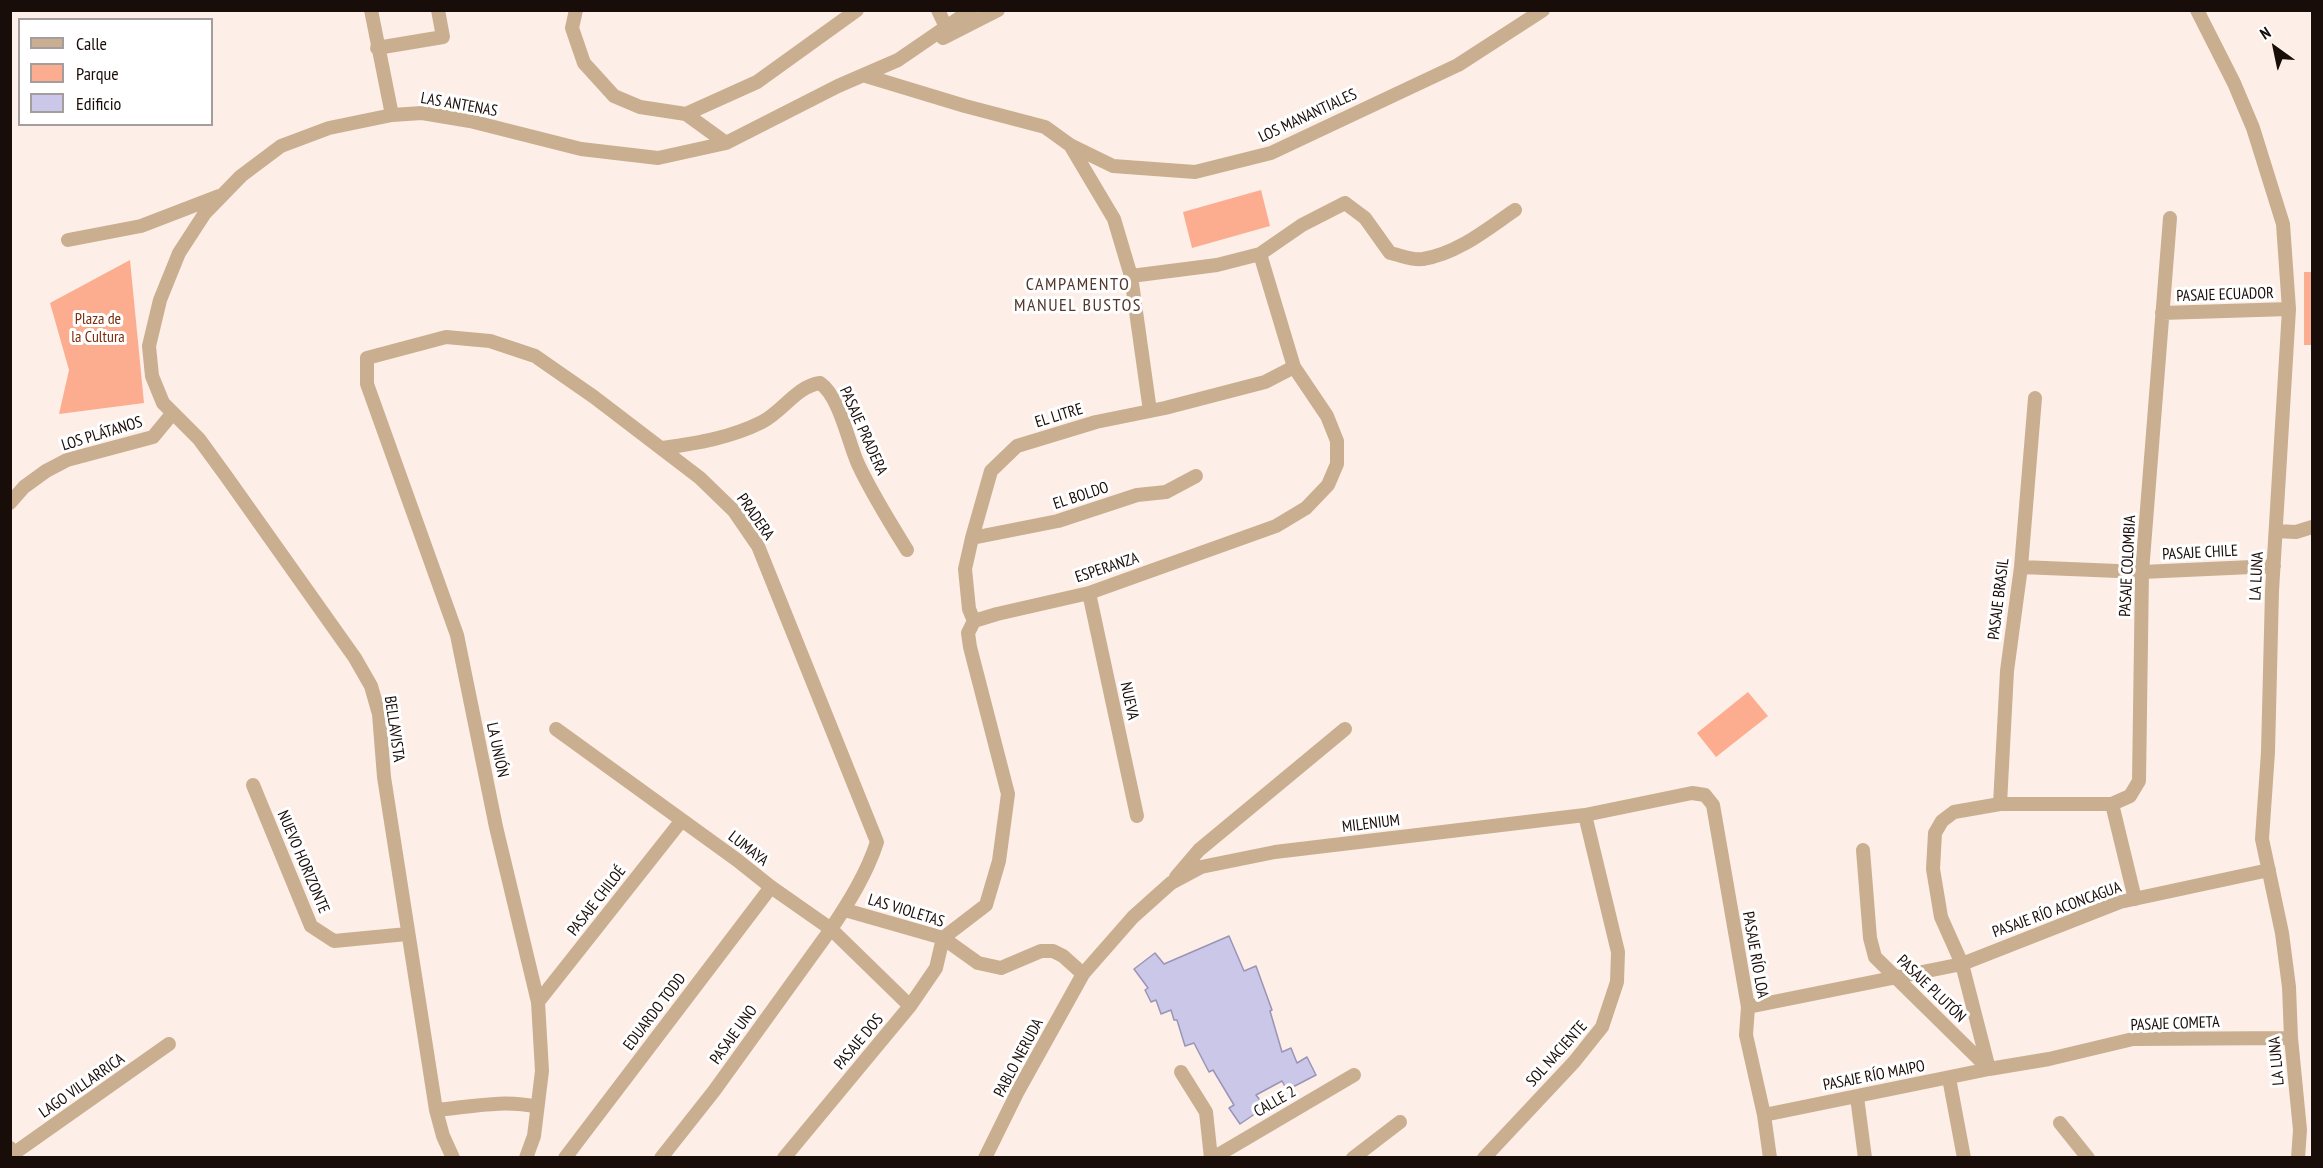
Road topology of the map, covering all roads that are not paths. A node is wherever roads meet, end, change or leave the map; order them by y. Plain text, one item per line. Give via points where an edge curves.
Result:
1 (371, 10) edge
2 (438, 10) edge
3 (576, 10) edge
4 (857, 10) edge
5 (938, 10) edge
6 (970, 10) edge
7 (998, 10) edge
8 (1543, 10) edge
9 (2197, 10) edge
10 (946, 27) junction
11 (377, 48) junction
12 (898, 60) junction
13 (866, 76) junction
14 (686, 114) junction
15 (392, 115) junction
16 (726, 142) junction
17 (1070, 145) junction
18 (224, 194) junction
19 (1515, 210) dead end
20 (2170, 218) dead end
21 (68, 240) dead end
22 (1260, 254) junction
23 (1131, 276) junction
24 (2289, 309) junction
25 (2162, 314) junction
26 (367, 358) joint
27 (1294, 367) junction
28 (2035, 398) dead end
29 (1150, 411) junction
30 (172, 414) junction
31 (663, 448) junction
32 (1196, 476) dead end
33 (10, 503) edge
34 (2313, 527) edge
35 (2276, 531) junction
36 (972, 538) junction
37 (907, 549) dead end
38 (2274, 566) junction
39 (2020, 567) junction
40 (2142, 572) junction
41 (1089, 592) junction
42 (974, 621) junction
43 (556, 729) dead end
44 (1345, 729) dead end
45 (253, 785) dead end
46 (1705, 795) joint
47 (2000, 804) junction
48 (2112, 804) junction
49 (1585, 815) junction
50 (1137, 816) dead end
51 (682, 820) junction
52 (1863, 850) dead end
53 (2269, 870) junction
54 (1171, 883) junction
55 (771, 887) junction
56 (2135, 899) junction
57 (844, 910) junction
58 (831, 929) junction
59 (407, 934) junction
60 (943, 938) junction
61 (1962, 964) junction
62 (1083, 974) junction
63 (1893, 977) junction
64 (538, 1002) junction
65 (910, 1006) junction
66 (1748, 1007) junction
67 (2291, 1038) junction
68 (169, 1044) dead end
69 (1989, 1069) junction
70 (1181, 1072) dead end
71 (1354, 1075) dead end
72 (1949, 1078) junction
73 (1857, 1097) junction
74 (537, 1107) junction
75 (436, 1110) junction
76 (1764, 1115) junction
77 (1400, 1122) dead end
78 (2060, 1123) dead end
79 (12, 1151) edge
80 (453, 1158) edge
81 (526, 1158) edge
82 (565, 1158) edge
83 (661, 1158) edge
84 (784, 1158) edge
85 (985, 1158) edge
86 (1212, 1158) edge
87 (1353, 1158) edge
88 (1484, 1158) edge
89 (1770, 1158) edge
90 (1865, 1158) edge
91 (1964, 1158) edge
92 (2088, 1158) edge
93 (2298, 1158) edge

1 - 11 street
2 - 11 street via 443,37
3 - 14 street via 572,28 584,63 614,96 640,107
4 - 14 street via 757,82
5 - 10 street
6 - 10 street, LAS ANTENAS
7 - 12 street, LAS ANTENAS
8 - 17 street, LOS MANANTIALES via 1458,65 1271,153 1195,172 1113,166
9 - 24 street, LA LUNA via 2234,83 2269,178 2283,224
10 - 12 street, LAS ANTENAS
11 - 15 street
12 - 13 street, LAS ANTENAS
13 - 16 street, LAS ANTENAS
13 - 17 street, LOS MANANTIALES via 1045,127
14 - 16 street
15 - 16 street, LAS ANTENAS via 422,112 581,149 658,158
15 - 18 street, LAS ANTENAS via 329,128 281,146
17 - 23 street via 1114,219
18 - 21 street via 141,226
18 - 30 street, LAS ANTENAS via 205,213 179,253 160,300 149,346 152,376
19 - 22 street via 1446,253 1420,260 1390,253 1365,218 1345,203 1302,225
20 - 25 street, PASAJE COLOMBIA
22 - 23 street
22 - 27 street, ESPERANZA
23 - 29 street
24 - 25 street, PASAJE ECUADOR
24 - 35 street, LA LUNA
25 - 40 street, PASAJE COLOMBIA
26 - 31 street, PRADERA via 446,337 490,341 535,356
26 - 64 street, LA UNIÓN via 367,384 457,635 496,827
27 - 29 street, EL LITRE via 1265,382
27 - 41 street, ESPERANZA via 1327,416 1337,441 1337,464 1328,485 1306,508 1276,526
28 - 39 street, PASAJE BRASIL
29 - 36 street, EL LITRE via 1096,422 1017,446 991,471
30 - 33 street, LOS PLÁTANOS via 153,437 67,460 24,487
30 - 59 street, BELLAVISTA via 198,439 226,476 371,686
31 - 37 street, PASAJE PRADERA via 734,435 765,421 808,387 820,383 841,417 877,501
31 - 57 street, PRADERA via 734,511 758,546 867,814 877,842
32 - 36 street, EL BOLDO via 1166,492 1137,495 1058,521
34 - 35 street via 2296,532
35 - 38 street, LA LUNA
36 - 42 street, EL LITRE via 965,568
38 - 40 street, PASAJE CHILE
38 - 53 street, LA LUNA via 2262,839
39 - 40 street, PASAJE CHILE
39 - 47 street, PASAJE BRASIL via 2007,672
40 - 48 street, PASAJE COLOMBIA via 2139,781 2130,796
41 - 42 street, ESPERANZA
41 - 50 street, NUEVA
42 - 60 street via 969,633 970,647 1008,794 999,861 986,905
43 - 51 street, LUMAYA
44 - 54 street via 1199,850
45 - 59 street, NUEVO HORIZONTE via 310,926 334,941
46 - 49 street, MILENIUM via 1692,794
46 - 66 street, PASAJE RÍO LOA via 1713,805
47 - 48 street
47 - 61 street via 1954,812 1935,833 1933,869 1941,917
48 - 56 street
49 - 54 street, MILENIUM via 1275,852 1201,867
49 - 88 street, SOL NACIENTE via 1618,952 1617,982 1602,1028
51 - 55 street, LUMAYA
51 - 64 street, PASAJE CHILOÉ
52 - 63 street, PASAJE PLUTÓN via 1870,938 1875,957
53 - 56 street, PASAJE RÍO ACONCAGUA
53 - 67 street, LA LUNA via 2282,933
54 - 62 street, MILENIUM
55 - 58 street, LUMAYA
55 - 82 street, EDUARDO TODD
56 - 61 street, PASAJE RÍO ACONCAGUA
57 - 58 street, PRADERA
57 - 60 street, LAS VIOLETAS
58 - 65 street, LUMAYA
58 - 83 street, PASAJE UNO
59 - 75 street, BELLAVISTA
60 - 62 street, LAS VIOLETAS via 978,963 1001,968 1041,951 1053,951
60 - 65 street, PASAJE DOS via 936,968
61 - 63 street, PASAJE RÍO ACONCAGUA
61 - 69 street
62 - 85 street, PABLO NERUDA
63 - 66 street, PASAJE RÍO ACONCAGUA
63 - 69 street, PASAJE PLUTÓN
64 - 74 street, LA UNIÓN via 542,1071
65 - 84 street, PASAJE DOS
66 - 76 street, PASAJE RÍO LOA via 1746,1035
67 - 69 street, PASAJE COMETA via 2133,1039
67 - 93 street, LA LUNA via 2300,1130
68 - 79 street, LAGO VILLARRICA
69 - 72 street, PASAJE RÍO MAIPO
70 - 86 street via 1206,1112
71 - 86 street, CALLE 2
72 - 73 street, PASAJE RÍO MAIPO
72 - 91 street
73 - 76 street, PASAJE RÍO MAIPO
73 - 90 street
74 - 75 street via 501,1103
74 - 81 street, LA UNIÓN via 534,1136
75 - 80 street, BELLAVISTA
76 - 89 street, PASAJE RÍO LOA
77 - 87 street
78 - 92 street

